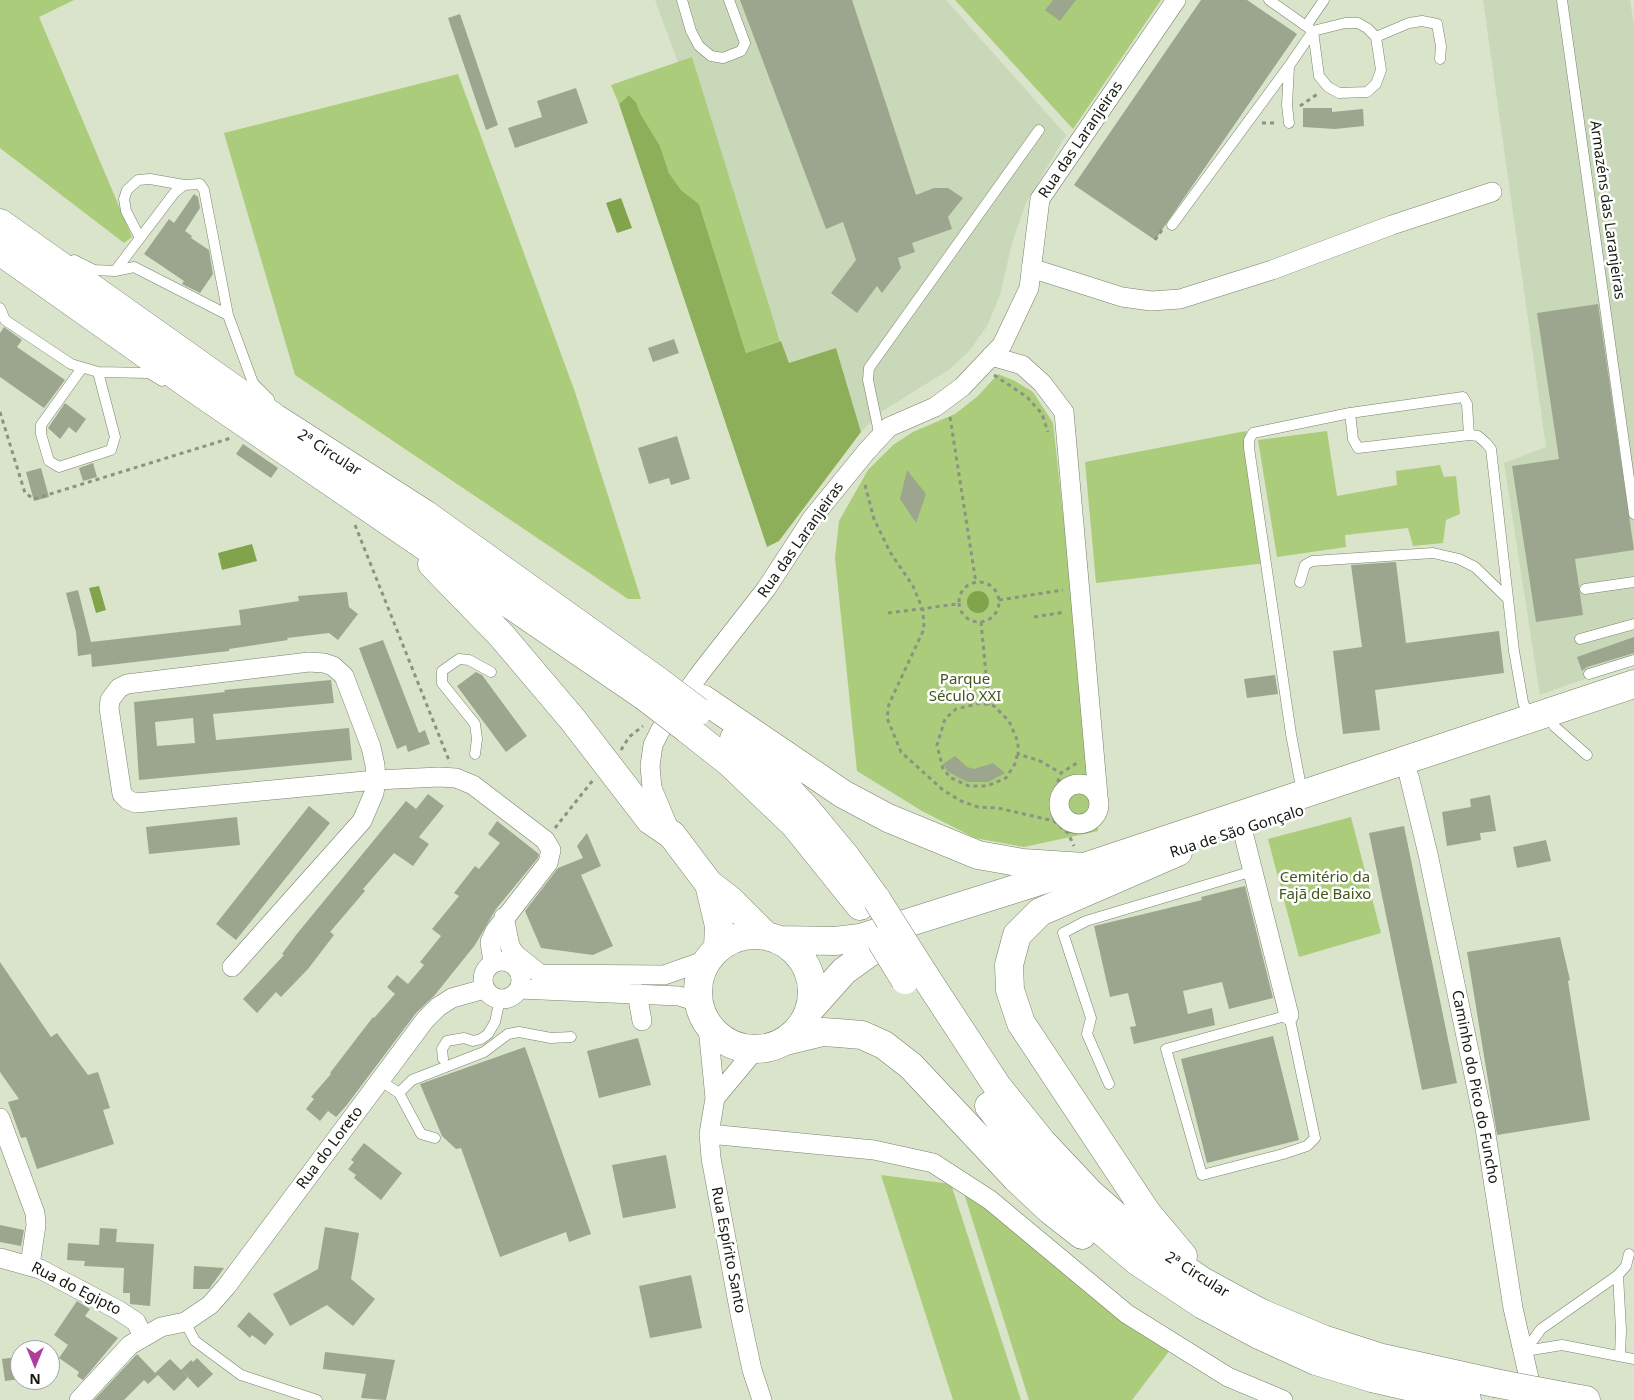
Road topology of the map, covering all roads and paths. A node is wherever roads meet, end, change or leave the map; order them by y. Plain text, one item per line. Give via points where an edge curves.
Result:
1 (682, 0) edge
2 (729, 0) edge
3 (1176, 0) edge
4 (1269, 0) edge
5 (1324, 0) edge
6 (1562, 0) edge
7 (1310, 28) junction
8 (1376, 37) junction
9 (1440, 59) dead end
10 (1289, 66) junction
11 (1328, 87) junction
12 (1288, 118) junction
13 (1253, 124) dead end
14 (1039, 130) dead end
15 (184, 185) junction
16 (1492, 192) dead end
17 (0, 223) edge
18 (1172, 225) dead end
19 (140, 238) junction
20 (0, 251) edge
21 (44, 255) junction
22 (1031, 268) junction
23 (115, 271) junction
24 (0, 308) edge
25 (228, 315) junction
26 (986, 361) junction
27 (82, 368) junction
28 (98, 372) junction
29 (195, 389) junction
30 (947, 399) junction
31 (0, 412) edge
32 (1350, 413) junction
33 (275, 418) junction
34 (1469, 435) junction
35 (880, 437) junction
36 (236, 439) dead end
37 (1050, 440) dead end
38 (866, 486) dead end
39 (1634, 514) edge
40 (353, 522) dead end
41 (404, 530) junction
42 (1300, 582) dead end
43 (1634, 582) edge
44 (976, 583) junction
45 (1585, 589) dead end
46 (1067, 596) dead end
47 (1507, 598) junction
48 (999, 600) junction
49 (958, 604) junction
50 (1068, 604) dead end
51 (923, 610) junction
52 (888, 613) dead end
53 (1034, 616) dead end
54 (981, 622) junction
55 (1634, 624) edge
56 (1580, 639) dead end
57 (1634, 660) edge
58 (491, 672) dead end
59 (1589, 674) dead end
60 (1634, 684) edge
61 (651, 689) junction
62 (1634, 698) edge
63 (989, 705) junction
64 (696, 713) junction
65 (1542, 722) junction
66 (475, 754) dead end
67 (1017, 755) dead end
68 (1588, 755) dead end
69 (1088, 760) junction
70 (1061, 773) junction
71 (1409, 776) junction
72 (456, 778) junction
73 (593, 779) dead end
74 (376, 780) junction
75 (1079, 784) junction
76 (1303, 795) junction
77 (1098, 796) junction
78 (1054, 821) junction
79 (1243, 832) junction
80 (672, 835) junction
81 (545, 840) junction
82 (1178, 852) junction
83 (1084, 867) junction
84 (1253, 871) junction
85 (710, 884) junction
86 (504, 917) junction
87 (772, 938) junction
88 (713, 954) junction
89 (493, 962) junction
90 (232, 967) dead end
91 (540, 974) junction
92 (914, 977) junction
93 (520, 983) junction
94 (484, 989) junction
95 (637, 994) junction
96 (500, 999) junction
97 (698, 1002) junction
98 (811, 1008) junction
99 (1289, 1015) junction
100 (642, 1021) dead end
101 (708, 1027) junction
102 (571, 1037) dead end
103 (786, 1041) junction
104 (755, 1050) junction
105 (443, 1059) dead end
106 (381, 1081) junction
107 (1109, 1084) dead end
108 (399, 1093) junction
109 (715, 1098) junction
110 (0, 1118) edge
111 (710, 1134) junction
112 (435, 1138) dead end
113 (1629, 1254) dead end
114 (0, 1258) edge
115 (1137, 1261) junction
116 (30, 1264) junction
117 (1618, 1275) junction
118 (1202, 1281) junction
119 (185, 1322) junction
120 (143, 1336) junction
121 (1524, 1351) junction
122 (1620, 1356) junction
123 (1634, 1359) edge
124 (1574, 1398) edge
125 (79, 1400) edge
126 (317, 1400) edge
127 (762, 1400) edge
128 (1283, 1400) edge
129 (1467, 1400) edge
130 (1534, 1400) edge

1 - 2 lane via 691,30 700,46 711,56 723,58 741,51 745,43
3 - 22 street, Rua das Laranjeiras via 1040,199
4 - 7 lane
5 - 7 lane
6 - 39 lane, Armazéns das Laranjeiras
7 - 8 lane via 1358,23
7 - 10 lane
7 - 11 lane via 1319,76
8 - 9 lane via 1416,22 1437,24
8 - 11 lane via 1381,70 1376,84 1367,92 1354,94 1340,93
10 - 12 lane
10 - 18 lane
11 - 12 path
12 - 13 path
14 - 35 lane via 869,368 868,380
15 - 19 lane
15 - 19 lane via 150,179 133,183 124,199 126,211
15 - 25 lane via 194,182 204,190
16 - 22 street via 1180,299 1151,301 1122,297
17 - 21 main road, 2ª Circular
19 - 23 lane
20 - 29 main road, 2ª Circular
21 - 23 lane via 69,256 94,270
21 - 33 main road, 2ª Circular
22 - 26 street, Rua das Laranjeiras via 1029,288 1002,345
23 - 25 lane via 134,267
24 - 27 lane via 5,320 70,364
25 - 33 lane via 253,383 269,399
26 - 30 street, Rua das Laranjeiras
26 - 37 path via 1042,414
26 - 69 street via 1022,365 1042,383 1064,412
27 - 28 lane
27 - 28 lane via 41,425 49,461 59,467 111,450 115,436
28 - 29 lane via 149,374 167,384
29 - 41 main road, 2ª Circular
30 - 35 street, Rua das Laranjeiras via 935,408 888,427
30 - 44 path
31 - 36 path via 25,493 34,499 229,438
32 - 34 lane via 1353,439 1358,448
32 - 34 lane via 1463,397 1467,404
32 - 76 lane via 1254,433 1249,440
33 - 61 main road, 2ª Circular via 425,514
34 - 47 lane via 1478,436 1491,449
35 - 80 street, Rua das Laranjeiras via 813,517 766,589 660,731 653,746 650,766 652,788
38 - 51 path via 874,519 890,552 913,586
40 - 72 path via 363,540
41 - 61 main road, 2ª Circular
41 - 80 main road via 434,567 507,642 573,720 650,820
42 - 47 lane via 1305,565 1312,561 1433,554 1459,559 1475,567
43 - 45 lane
44 - 48 path via 990,585
44 - 49 path via 964,588
46 - 48 path via 1066,589
47 - 65 lane via 1520,685
48 - 54 path via 993,617
49 - 51 path
49 - 54 path via 963,616 970,621
50 - 53 path via 1068,612
51 - 52 path
51 - 78 path via 924,629 889,704 887,718 901,752 943,790 961,801
54 - 63 path
55 - 56 lane
57 - 59 lane
58 - 66 lane via 469,660 459,659 442,671 442,684 475,724
60 - 65 main road, Rua de São Gonçalo
61 - 64 main road, bridge
62 - 65 main road, Rua de São Gonçalo
63 - 67 path via 980,703 956,709 945,719 937,745 943,769 961,783 987,786 1006,778
63 - 70 path via 1009,721 1015,731 1018,754
64 - 83 main road via 888,818 978,855 1023,863
64 - 92 main road, bridge via 738,742 775,775 846,857 869,903
65 - 68 lane
65 - 71 main road, Rua de São Gonçalo
65 - 76 main road, Rua de São Gonçalo
69 - 70 path
69 - 75 street
69 - 77 street
70 - 78 path via 1052,797
71 - 79 main road, Rua de São Gonçalo
71 - 121 street, Caminho do Pico do Funcho via 1485,1128 1513,1308
72 - 74 street
72 - 81 street via 473,785
73 - 81 path
74 - 74 street via 371,746 344,676 324,662 127,684 119,688 110,700 120,788 124,798 131,802
74 - 90 street via 370,806 362,821
75 - 77 street via 1088,786
75 - 77 street via 1064,791 1060,799 1061,812 1067,820 1079,824 1092,820 1098,811
76 - 83 main road, Rua de São Gonçalo
78 - 83 path via 1068,833
79 - 82 main road, Rua de São Gonçalo
79 - 84 street
80 - 85 main road, Rua das Laranjeiras
81 - 86 street via 550,850 548,863
82 - 98 main road, Rua de São Gonçalo via 934,926 869,953 844,971
82 - 118 main road via 1040,912 1017,935 1009,965 1010,990 1021,1022 1147,1213
83 - 87 main road, Rua de São Gonçalo via 860,938 835,941
84 - 99 street
84 - 107 lane via 1086,921 1063,932 1091,1018 1087,1034
85 - 87 main road, Rua das Laranjeiras
85 - 88 main road, Rua das Laranjeiras via 719,926
86 - 89 street via 490,942
86 - 91 street via 510,946 515,954
87 - 88 main road via 749,935 733,939
87 - 98 main road via 793,949 803,961 813,992
88 - 91 street via 664,975
88 - 97 main road via 699,980
89 - 93 street via 499,960 515,966
89 - 94 street via 482,977
91 - 93 street
92 - 115 main road, 2ª Circular via 980,1094 1025,1153 1077,1210
92 - 118 main road, 2ª Circular via 1042,1142 1148,1244
93 - 95 street
93 - 96 street via 511,997
94 - 96 street
94 - 106 street, Rua do Loreto via 452,998 438,1007
95 - 97 street via 679,996
95 - 100 street
96 - 105 lane via 495,1022 488,1034 473,1041 464,1038 447,1041 442,1049
97 - 101 main road
98 - 103 main road via 805,1021
99 - 99 lane via 1315,1138 1308,1146 1202,1175 1166,1050
101 - 104 main road via 729,1044
101 - 109 street, Rua Espírito Santo
102 - 108 lane via 551,1038 519,1032 508,1034 484,1052 412,1080
103 - 104 main road via 771,1048
103 - 115 main road via 823,1032 862,1035 884,1045 911,1066 1050,1210 1104,1252
104 - 109 street
106 - 108 lane
106 - 119 street, Rua do Loreto via 226,1287 210,1304
108 - 112 lane via 421,1134
109 - 111 street, Rua Espírito Santo
110 - 116 street via 35,1213
111 - 127 street, Rua Espírito Santo via 711,1158 740,1314
111 - 128 street via 874,1150 932,1163 990,1200 1127,1314 1228,1377
113 - 117 lane via 1626,1266
114 - 116 street, Rua do Egipto
115 - 129 main road, 2ª Circular via 1203,1305 1316,1361
116 - 120 street, Rua do Egipto via 128,1316 136,1322
117 - 121 lane via 1541,1329
117 - 122 lane
118 - 124 main road, 2ª Circular, bridge via 1261,1313 1323,1339 1382,1358
119 - 120 street via 161,1327
119 - 126 lane via 195,1341 241,1375
120 - 125 street via 130,1345
121 - 122 lane via 1562,1345
121 - 130 street, Caminho do Pico do Funcho
122 - 123 lane

